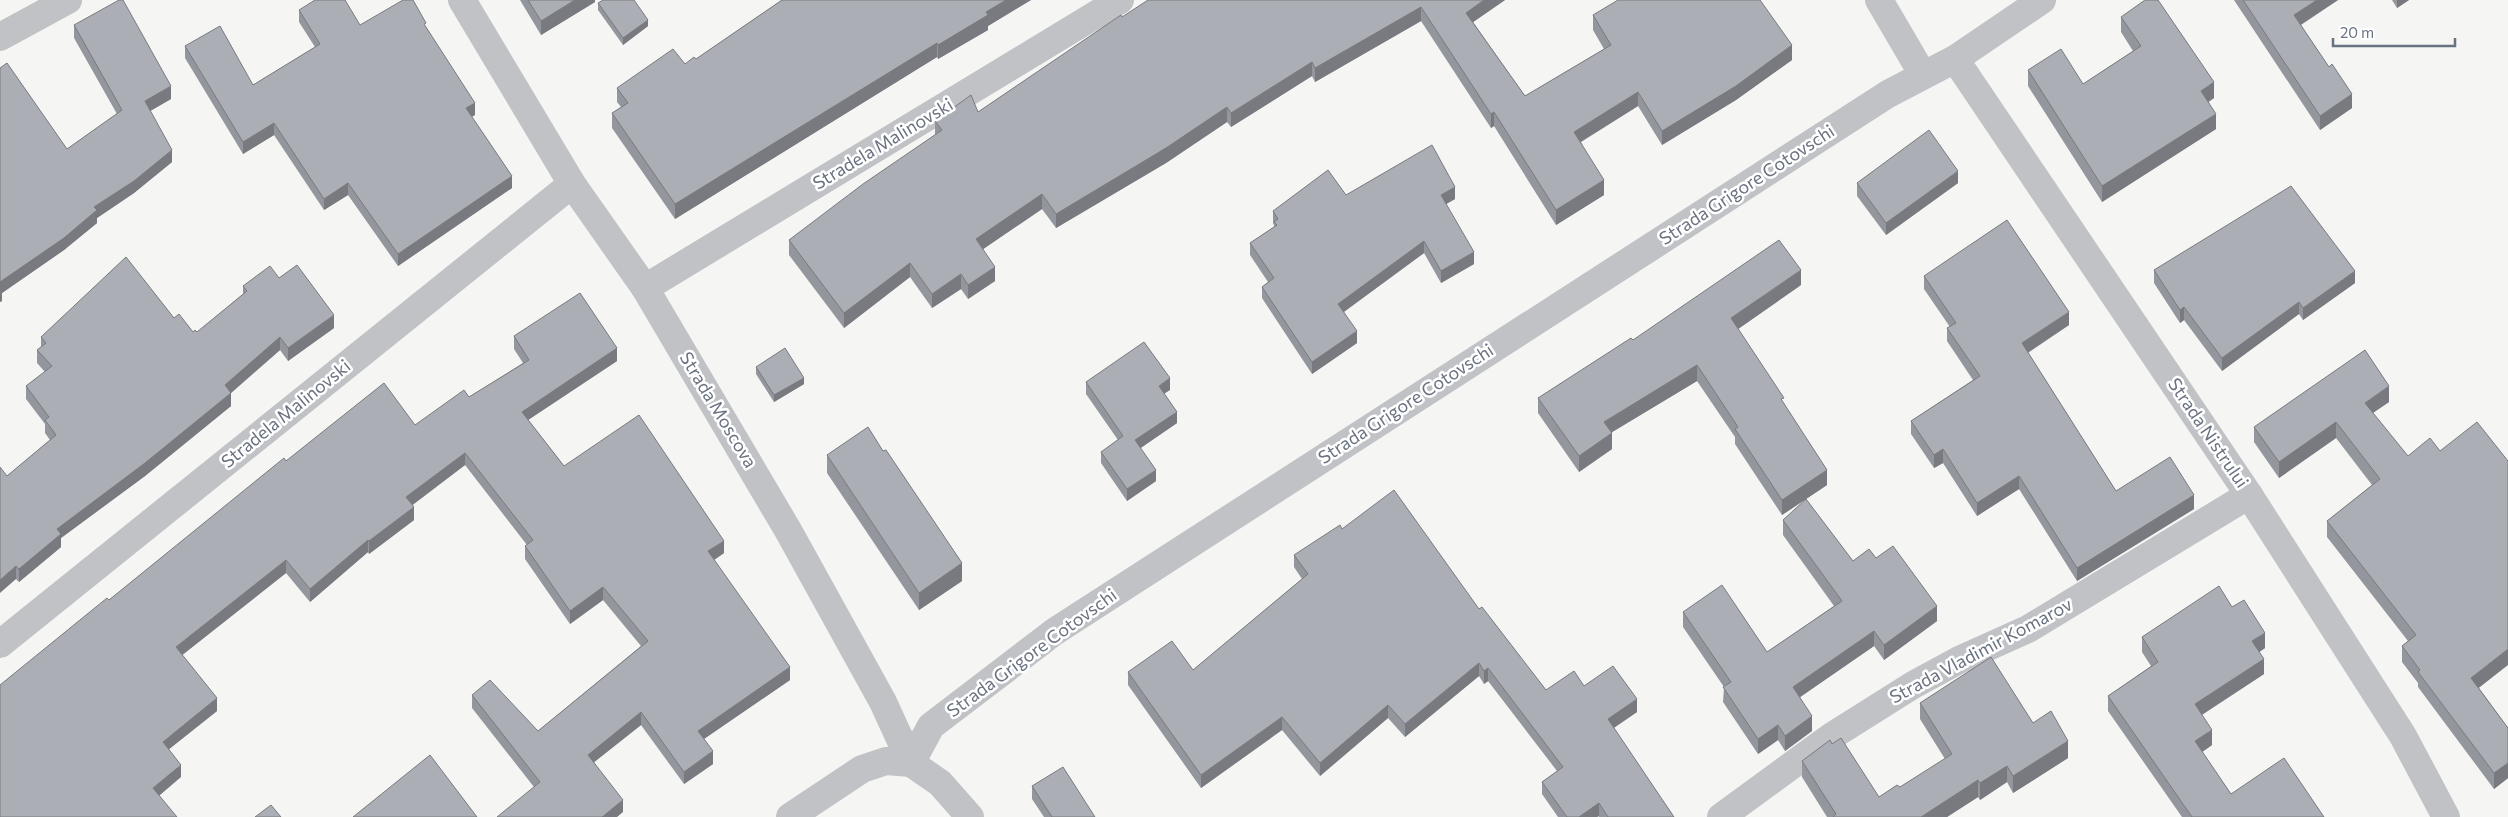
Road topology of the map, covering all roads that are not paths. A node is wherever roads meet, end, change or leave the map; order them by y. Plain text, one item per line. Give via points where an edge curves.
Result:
1 (68, 0) edge
2 (462, 0) edge
3 (1120, 0) edge
4 (1879, 0) edge
5 (2042, 0) edge
6 (0, 37) edge
7 (1955, 59) junction
8 (1923, 75) junction
9 (572, 184) junction
10 (645, 288) junction
11 (2249, 495) junction
12 (0, 644) edge
13 (911, 763) junction
14 (790, 817) edge
15 (970, 817) edge
16 (1721, 817) edge
17 (2446, 817) edge

1 - 6 street
2 - 9 street, Strada Moscova
3 - 10 street, Stradela Malinovski
4 - 8 street
5 - 7 street, Strada Grigore Cotovschi
7 - 8 street, Strada Grigore Cotovschi
7 - 11 street, Strada Nistrului
8 - 13 street, Strada Grigore Cotovschi via 1863,110 1054,632 931,726
9 - 10 street, Strada Moscova
9 - 12 street, Stradela Malinovski
10 - 13 street, Strada Moscova via 789,532 883,702
11 - 16 street, Strada Vladimir Komarov via 2028,629 1958,660 1913,685 1832,736
11 - 17 street, Strada Nistrului via 2403,736
13 - 14 street via 886,761 862,769
13 - 15 street via 940,783

